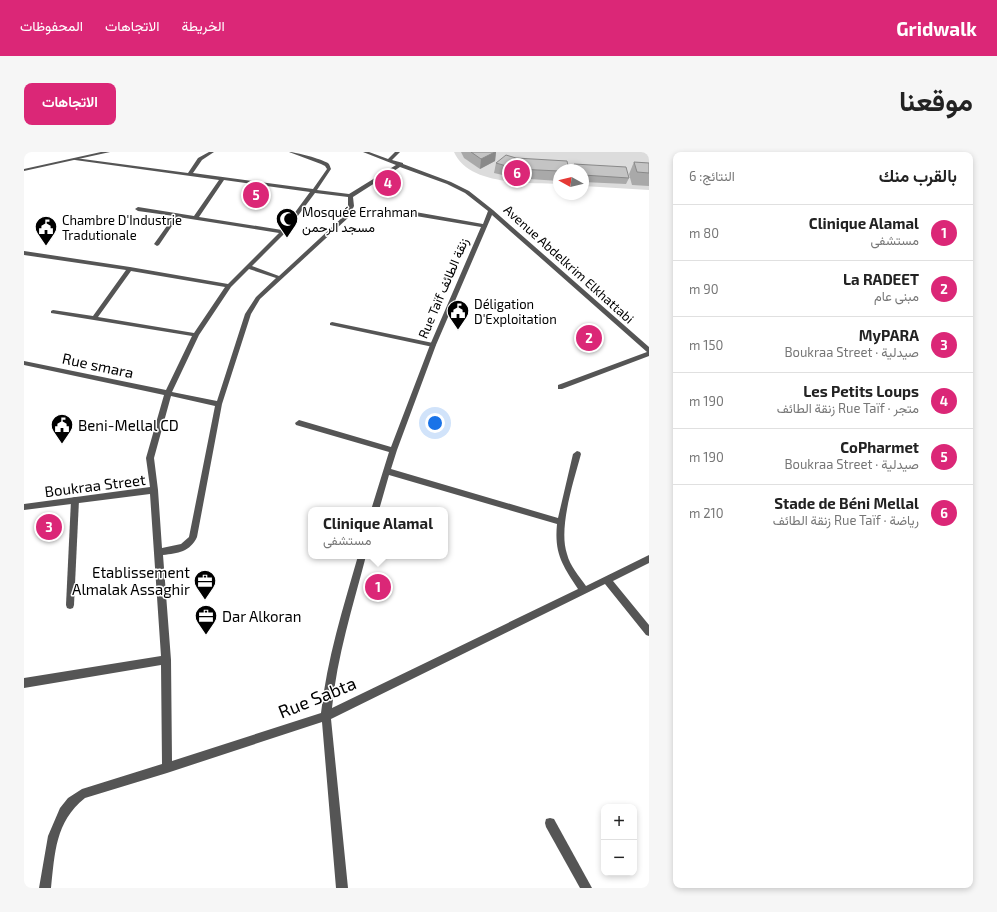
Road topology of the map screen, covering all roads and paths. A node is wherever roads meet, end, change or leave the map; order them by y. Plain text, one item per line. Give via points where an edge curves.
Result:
1 (108, 152) edge
2 (212, 152) edge
3 (294, 152) edge
4 (365, 152) edge
5 (398, 152) edge
6 (75, 159) junction
7 (389, 160) junction
8 (400, 164) junction
9 (24, 170) edge
10 (189, 175) junction
11 (222, 179) junction
12 (314, 191) junction
13 (350, 196) junction
14 (138, 209) dead end
15 (491, 211) junction
16 (404, 212) dead end
17 (177, 215) junction
18 (196, 218) junction
19 (484, 226) junction
20 (283, 232) junction
21 (157, 244) dead end
22 (24, 253) edge
23 (248, 267) junction
24 (130, 269) junction
25 (280, 278) junction
26 (229, 286) junction
27 (53, 312) dead end
28 (94, 319) junction
29 (332, 324) dead end
30 (196, 335) junction
31 (433, 345) junction
32 (649, 352) edge
33 (24, 363) edge
34 (560, 387) dead end
35 (168, 393) junction
36 (219, 404) junction
37 (299, 423) dead end
38 (393, 450) junction
39 (577, 454) dead end
40 (386, 471) junction
41 (154, 490) junction
42 (75, 500) junction
43 (24, 507) edge
44 (376, 507) edge
45 (561, 522) junction
46 (160, 552) junction
47 (361, 559) edge
48 (649, 559) edge
49 (606, 579) junction
50 (584, 590) junction
51 (70, 605) dead end
52 (649, 632) edge
53 (166, 660) junction
54 (25, 684) edge
55 (326, 716) junction
56 (167, 768) junction
57 (550, 823) dead end
58 (46, 888) edge
59 (342, 888) edge
60 (586, 888) edge

1 - 6 street
2 - 10 street via 200,159
3 - 12 street, Boukraa Street via 323,162 329,167
4 - 7 street
5 - 7 street
6 - 9 street
6 - 10 street
7 - 8 street
8 - 13 street
8 - 15 street via 459,188
10 - 11 street
11 - 12 street
11 - 18 street
12 - 13 street
12 - 20 street, Boukraa Street
13 - 25 street via 351,206 347,216
14 - 17 street
15 - 19 street, Rue Taïf زنقة الطائف
15 - 32 street, Avenue Abdelkrim Elkhattabi
16 - 19 street
17 - 18 street
17 - 21 street
18 - 20 street
19 - 31 street, Rue Taïf زنقة الطائف
20 - 23 street, Boukraa Street
22 - 24 street
23 - 25 street
23 - 26 street, Boukraa Street
24 - 26 street
24 - 28 street
25 - 36 street via 258,298 248,314
26 - 30 street, Boukraa Street
27 - 28 street
28 - 30 street
29 - 31 street
30 - 35 street, Boukraa Street
31 - 38 street, Rue Taïf زنقة الطائف
32 - 34 street
33 - 35 street, Rue smara
35 - 36 street, Rue smara
35 - 41 street, Boukraa Street via 150,458
36 - 46 street via 197,525 191,542
37 - 38 street
38 - 40 street, Rue Taïf زنقة الطائف
39 - 45 street
40 - 44 street, Rue Taïf زنقة الطائف
40 - 45 street
41 - 42 street, Boukraa Street
41 - 46 street
42 - 43 street, Boukraa Street
42 - 51 street
45 - 50 street via 562,551 569,568
46 - 53 street
47 - 55 street via 336,651
48 - 49 street, Rue Sabta
49 - 50 street, Rue Sabta
49 - 52 street
50 - 55 street, Rue Sabta
53 - 54 street
53 - 56 street
55 - 56 street, Rue Sabta
55 - 59 street
56 - 58 street, Rue Sabta via 91,790 73,800 65,809 56,828
57 - 60 street

